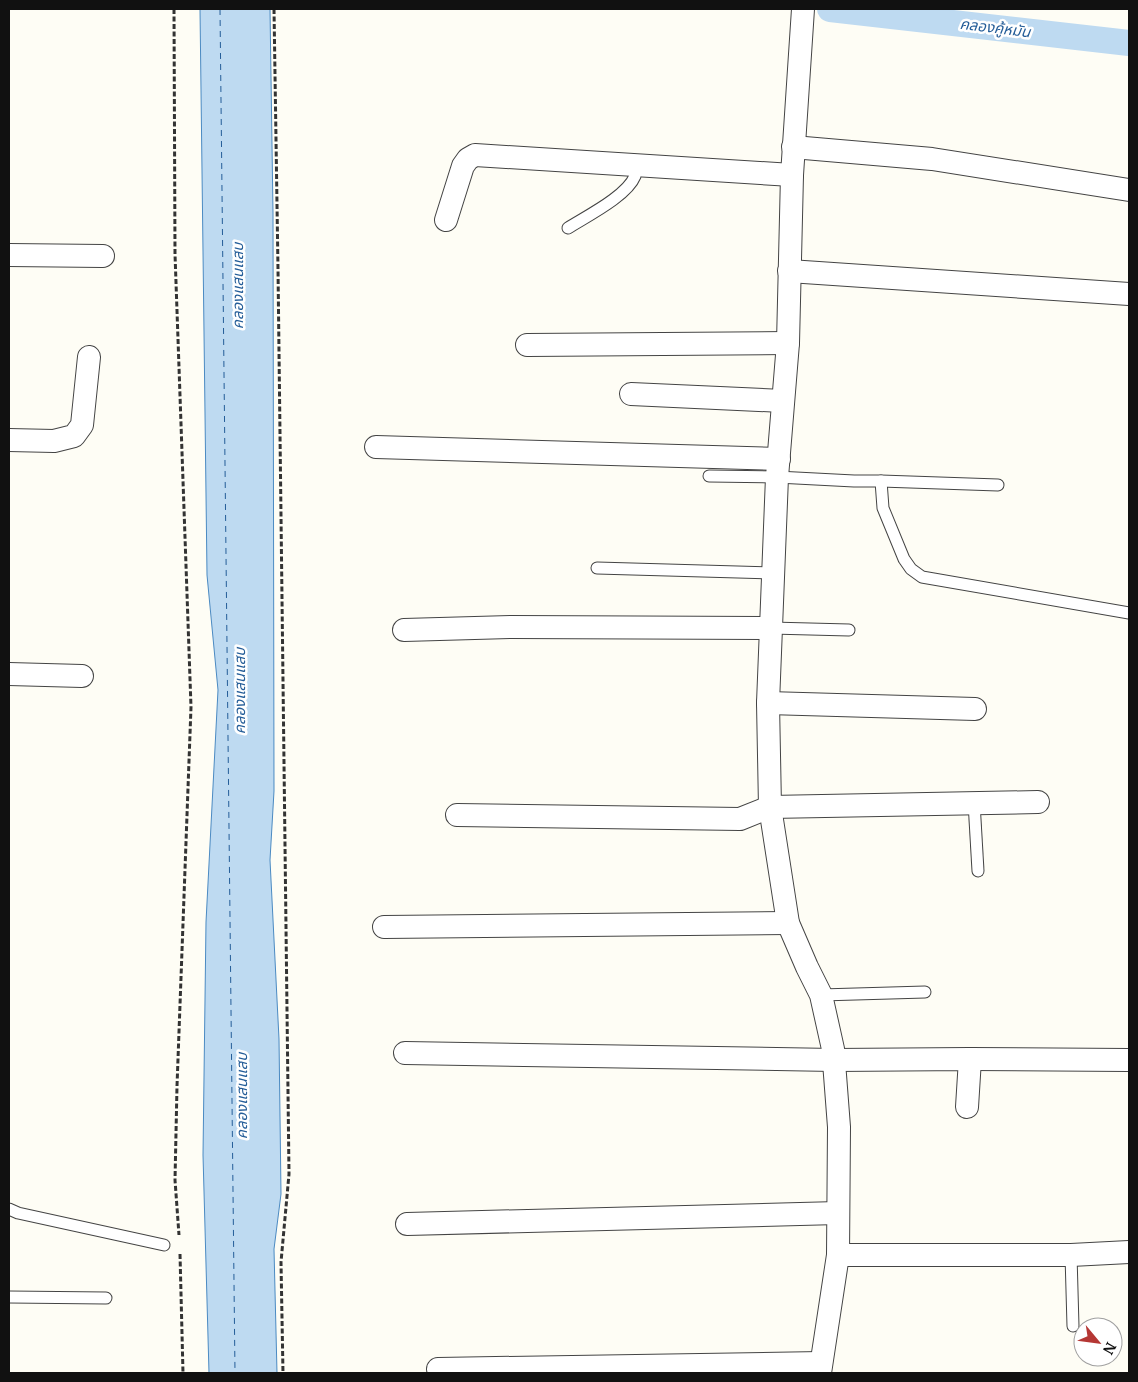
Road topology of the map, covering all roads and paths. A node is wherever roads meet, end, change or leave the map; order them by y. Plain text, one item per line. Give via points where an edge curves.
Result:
1 (174, 9) edge
2 (274, 9) edge
3 (803, 16) edge
4 (793, 147) junction
5 (636, 164) junction
6 (792, 175) junction
7 (1129, 190) edge
8 (446, 220) dead end
9 (568, 228) dead end
10 (9, 255) edge
11 (103, 256) dead end
12 (789, 271) junction
13 (1129, 294) edge
14 (788, 343) junction
15 (527, 345) dead end
16 (90, 357) dead end
17 (631, 394) dead end
18 (783, 401) junction
19 (9, 440) edge
20 (376, 447) dead end
21 (778, 468) junction
22 (709, 476) dead end
23 (881, 481) junction
24 (998, 485) dead end
25 (596, 568) dead end
26 (773, 573) junction
27 (1129, 613) edge
28 (771, 628) junction
29 (404, 630) dead end
30 (848, 630) dead end
31 (9, 674) edge
32 (82, 676) dead end
33 (768, 703) junction
34 (975, 709) dead end
35 (974, 802) junction
36 (1038, 802) dead end
37 (770, 807) junction
38 (457, 815) dead end
39 (978, 872) dead end
40 (788, 923) junction
41 (384, 927) dead end
42 (925, 992) dead end
43 (820, 995) junction
44 (406, 1053) dead end
45 (970, 1059) junction
46 (834, 1060) junction
47 (1129, 1060) edge
48 (968, 1107) dead end
49 (9, 1209) edge
50 (838, 1213) junction
51 (407, 1224) dead end
52 (179, 1239) dead end
53 (164, 1246) dead end
54 (179, 1248) dead end
55 (1129, 1252) edge
56 (838, 1255) junction
57 (1071, 1255) junction
58 (9, 1297) edge
59 (106, 1298) dead end
60 (1073, 1326) dead end
61 (820, 1368) edge
62 (438, 1369) dead end
63 (183, 1373) edge
64 (283, 1373) edge

1 - 52 path via 176,254 191,707 177,1095
2 - 64 path via 289,1174 281,1262
3 - 4 street
4 - 6 street
4 - 7 street via 932,159
5 - 6 street
5 - 8 street via 475,155 463,166
5 - 9 lane via 636,174 622,194
6 - 12 street
10 - 11 street
12 - 13 street
12 - 14 street
14 - 15 street
14 - 18 street
16 - 19 street via 82,426 74,436 54,441
17 - 18 street
18 - 21 street
20 - 21 street
21 - 22 lane
21 - 23 lane via 854,481
21 - 26 street
23 - 24 lane
23 - 27 lane via 883,508 904,559 922,577
25 - 26 lane
26 - 28 street
28 - 29 street via 512,626
28 - 30 lane
28 - 33 street
31 - 32 street
33 - 34 street
33 - 37 street
35 - 36 street
35 - 37 street
35 - 39 lane
37 - 38 street via 740,819
37 - 40 street
40 - 41 street
40 - 43 street
42 - 43 lane
43 - 46 street
44 - 46 street
45 - 46 street
45 - 47 street
45 - 48 street
46 - 50 street via 839,1127
49 - 53 lane
50 - 51 street
50 - 56 street
54 - 63 path
55 - 57 street
56 - 57 street
56 - 61 street
57 - 60 lane
58 - 59 lane
61 - 62 street

